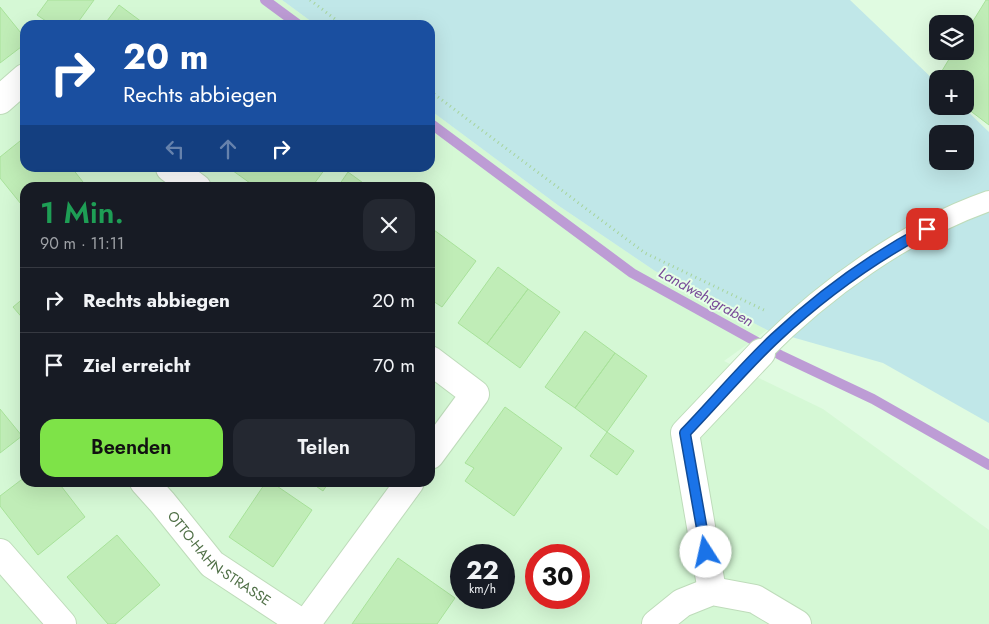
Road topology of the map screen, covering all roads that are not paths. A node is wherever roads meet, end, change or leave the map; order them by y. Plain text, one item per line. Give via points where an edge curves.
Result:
1 (20, 82) edge
2 (0, 100) edge
3 (175, 172) edge
4 (189, 182) edge
5 (989, 201) edge
6 (768, 346) joint
7 (435, 364) edge
8 (435, 448) edge
9 (148, 487) edge
10 (406, 487) edge
11 (0, 553) edge
12 (712, 591) junction
13 (62, 624) edge
14 (305, 624) edge
15 (656, 624) edge
16 (797, 624) edge

1 - 2 street
3 - 4 street
5 - 6 lane via 958,212 880,254
6 - 12 street via 685,433
7 - 8 street via 475,394
9 - 14 street, OTTO-HAHN-STRASSE via 212,564
10 - 14 street, OTTO-HAHN-STRASSE
11 - 13 street
12 - 15 street via 682,603
12 - 16 street via 755,599

